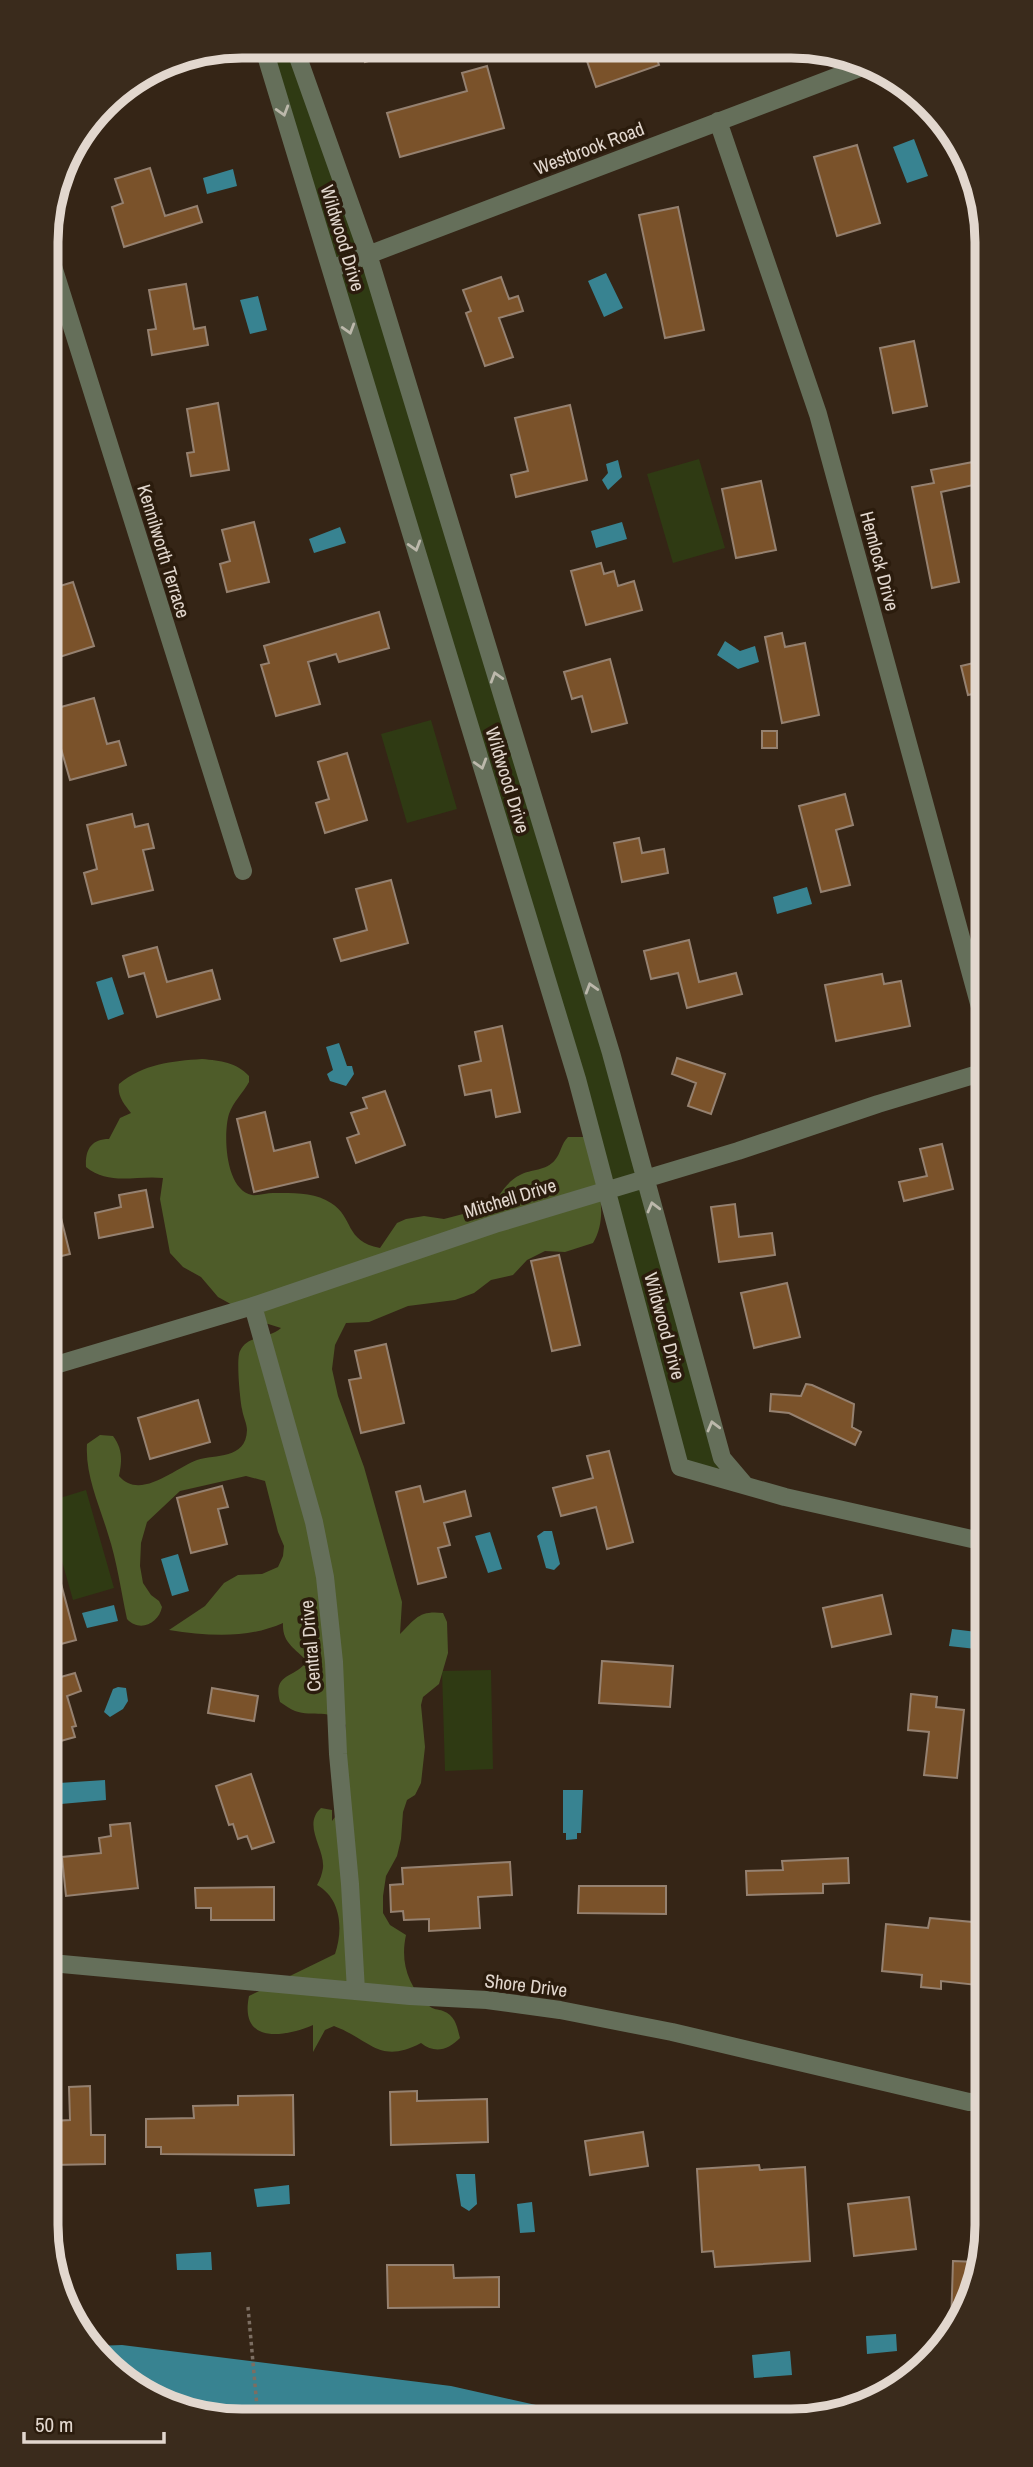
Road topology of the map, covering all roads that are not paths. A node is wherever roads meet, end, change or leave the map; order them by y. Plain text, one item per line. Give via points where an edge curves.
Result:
1 (267, 58) edge
2 (298, 58) edge
3 (855, 69) edge
4 (719, 121) junction
5 (368, 254) junction
6 (331, 269) junction
7 (58, 282) edge
8 (243, 871) dead end
9 (975, 985) edge
10 (975, 1075) edge
11 (645, 1179) junction
12 (607, 1191) junction
13 (253, 1306) junction
14 (58, 1364) edge
15 (745, 1485) junction
16 (975, 1540) edge
17 (58, 1964) edge
18 (356, 1991) junction
19 (975, 2102) edge

1 -> 6 street, Wildwood Drive
2 - 5 street, Wildwood Drive
3 - 4 street, Westbrook Road
4 - 5 street, Westbrook Road
4 - 9 street, Hemlock Drive via 818,414
5 - 6 street, Westbrook Road
11 -> 5 street, Wildwood Drive via 611,1053
6 -> 12 street, Wildwood Drive
7 - 8 street, Kennilworth Terrace
10 - 11 street, Mitchell Drive
11 - 12 street, Mitchell Drive
15 -> 11 street, Wildwood Drive via 722,1458
12 - 13 street, Mitchell Drive
12 - 15 street, Wildwood Drive via 680,1466
13 - 14 street, Mitchell Drive
13 - 18 street, Central Drive via 325,1577
15 - 16 street, Wildwood Drive
17 - 18 street, Shore Drive
18 - 19 street, Shore Drive via 560,2010

